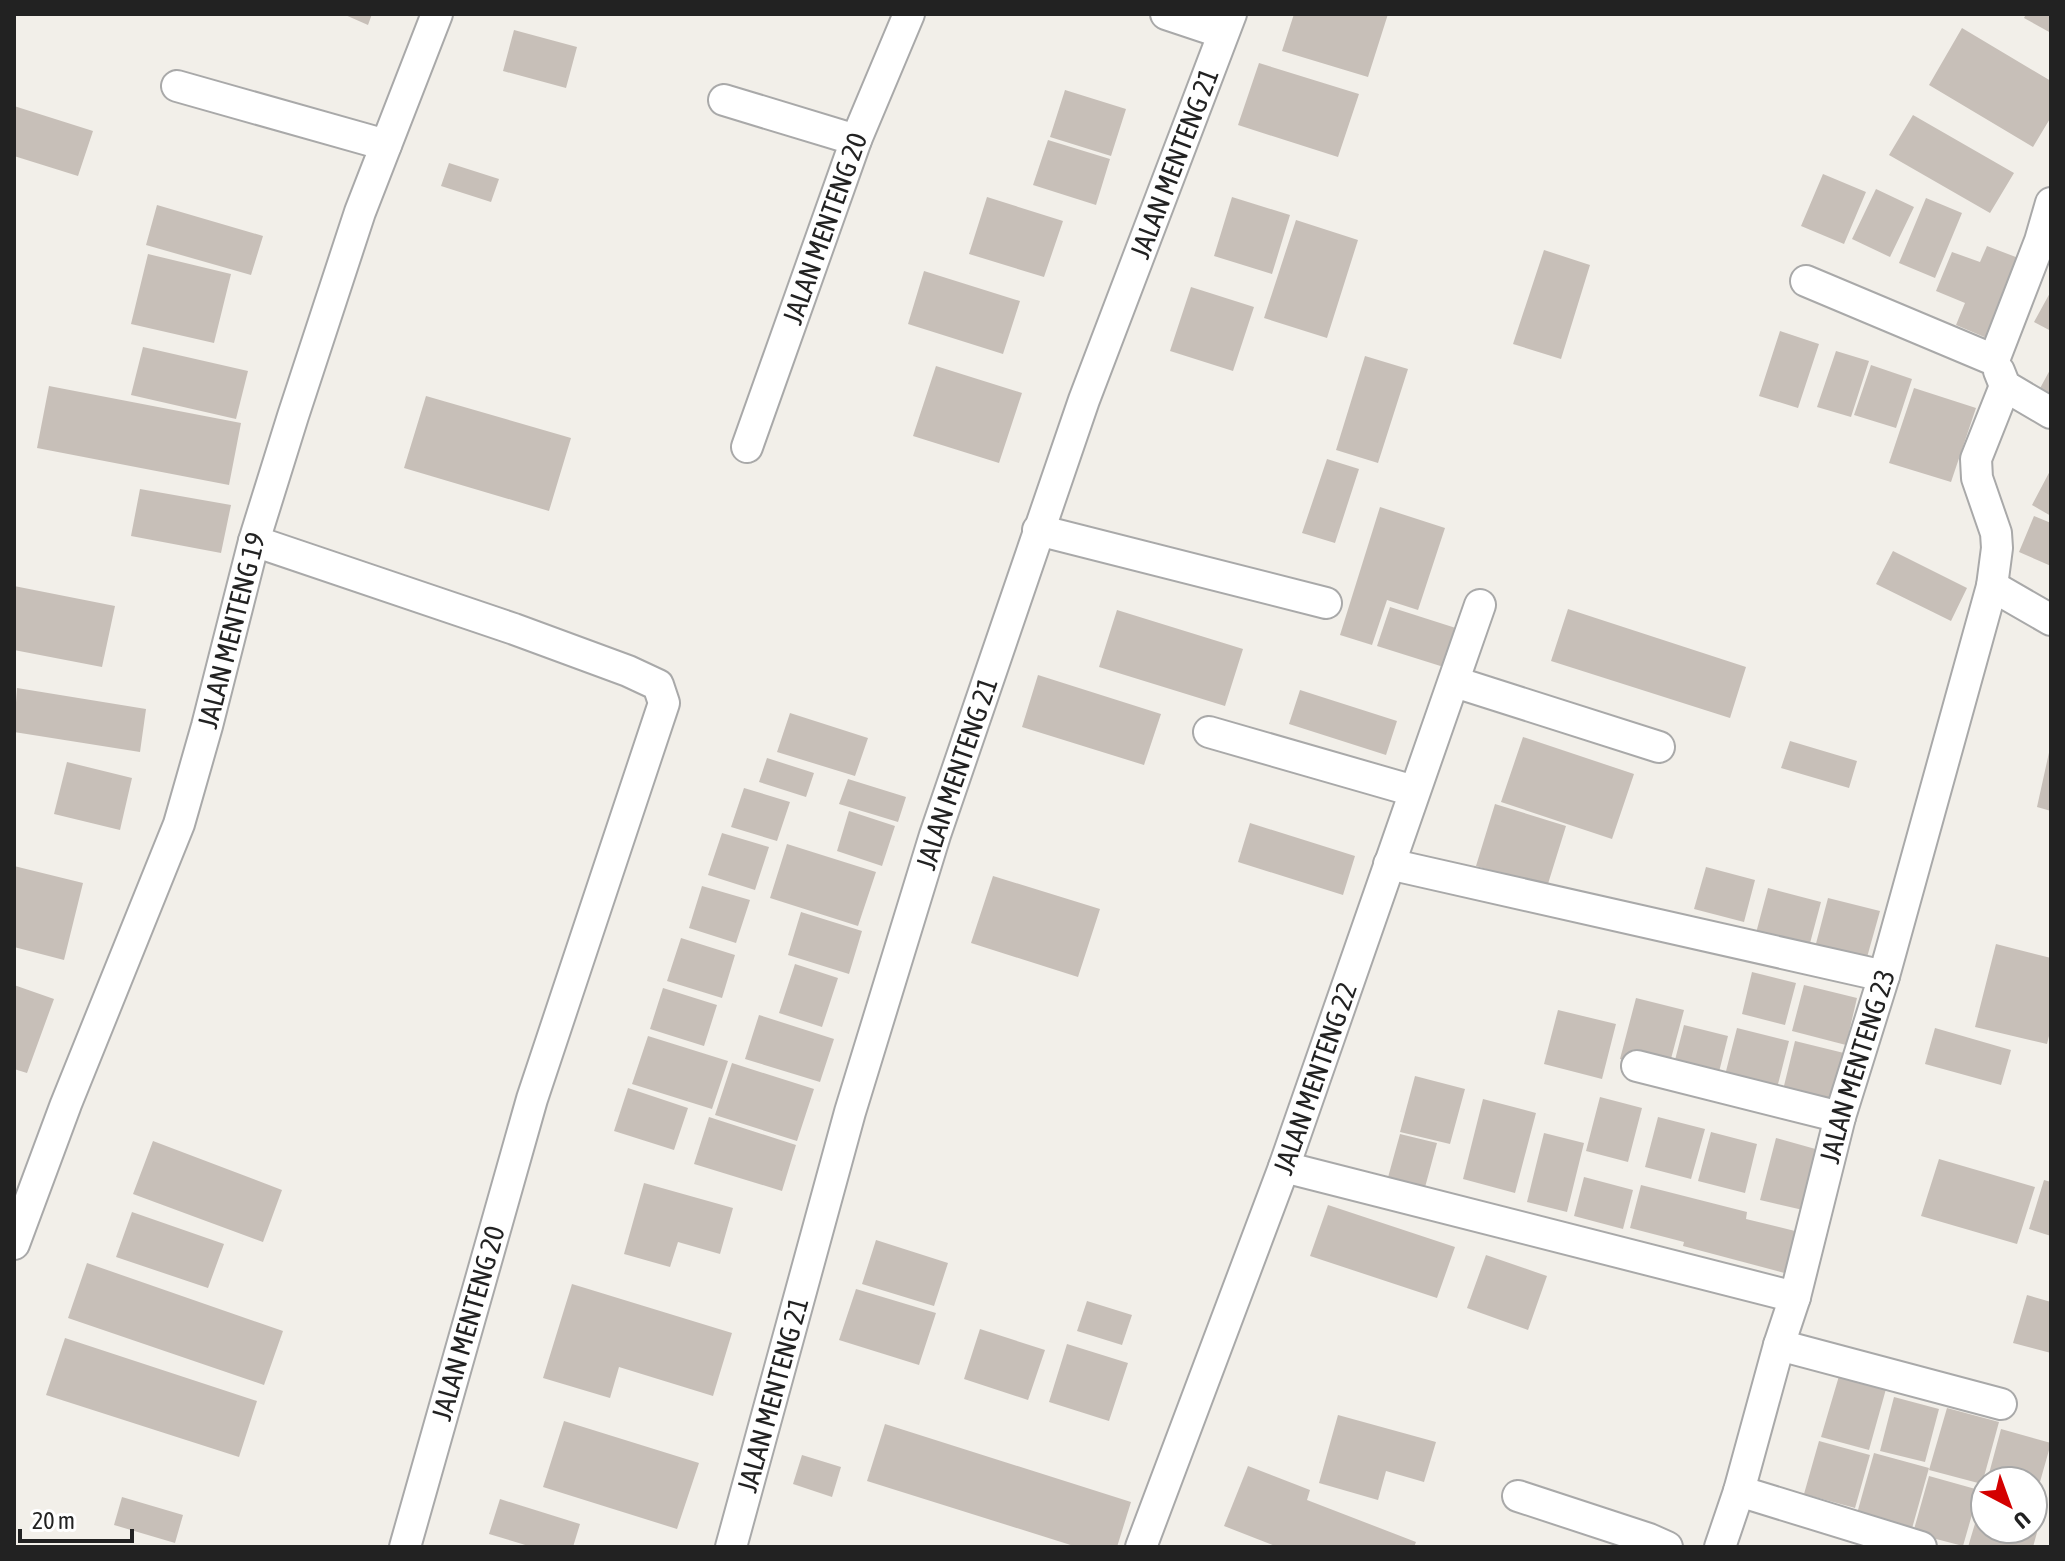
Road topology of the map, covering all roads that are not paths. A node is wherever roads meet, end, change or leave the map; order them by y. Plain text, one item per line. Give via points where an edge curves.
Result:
1 (437, 14) edge
2 (909, 14) edge
3 (1166, 14) edge
4 (1227, 24) edge
5 (177, 86) dead end
6 (724, 100) dead end
7 (856, 140) junction
8 (386, 145) junction
9 (2051, 203) edge
10 (2046, 244) edge
11 (1806, 281) dead end
12 (2000, 373) junction
13 (2051, 413) edge
14 (747, 447) dead end
15 (1038, 530) junction
16 (254, 541) junction
17 (1992, 586) junction
18 (1326, 603) dead end
19 (1480, 605) dead end
20 (2051, 620) edge
21 (1455, 682) junction
22 (1209, 732) dead end
23 (1659, 747) dead end
24 (1414, 791) junction
25 (1389, 864) junction
26 (1884, 976) junction
27 (1637, 1066) dead end
28 (1840, 1117) junction
29 (1284, 1167) junction
30 (14, 1244) edge
31 (1795, 1297) junction
32 (1779, 1345) junction
33 (2001, 1404) dead end
34 (1739, 1491) junction
35 (1518, 1496) dead end
36 (405, 1547) edge
37 (731, 1547) edge
38 (1141, 1547) edge
39 (1667, 1547) edge
40 (1720, 1547) edge
41 (1921, 1547) edge

1 - 8 street, JALAN MENTENG 19
2 - 7 street, JALAN MENTENG 20
3 - 4 street
4 - 15 street, JALAN MENTENG 21
5 - 8 street
6 - 7 street
7 - 14 street, JALAN MENTENG 20
8 - 16 street, JALAN MENTENG 19
9 - 10 street, JALAN MENTENG 23
10 - 12 street, JALAN MENTENG 23
11 - 12 street
12 - 13 street
12 - 17 street, JALAN MENTENG 23 via 1976,459 1996,533
15 - 18 street
15 - 37 street, JALAN MENTENG 21 via 935,835 850,1112
16 - 30 street, JALAN MENTENG 19 via 179,824
16 - 36 street, JALAN MENTENG 20 via 628,671 658,685 664,703 532,1099
17 - 20 street
17 - 26 street, JALAN MENTENG 23
19 - 21 street, JALAN MENTENG 22
21 - 23 street
21 - 24 street, JALAN MENTENG 22
22 - 24 street
24 - 25 street, JALAN MENTENG 22
25 - 26 street
25 - 29 street, JALAN MENTENG 22
26 - 28 street, JALAN MENTENG 23
27 - 28 street
28 - 31 street, JALAN MENTENG 23
29 - 31 street
29 - 38 street, JALAN MENTENG 22
31 - 32 street, JALAN MENTENG 23
32 - 33 street
32 - 34 street, JALAN MENTENG 23
34 - 40 street, JALAN MENTENG 23
34 - 41 street
35 - 39 street

